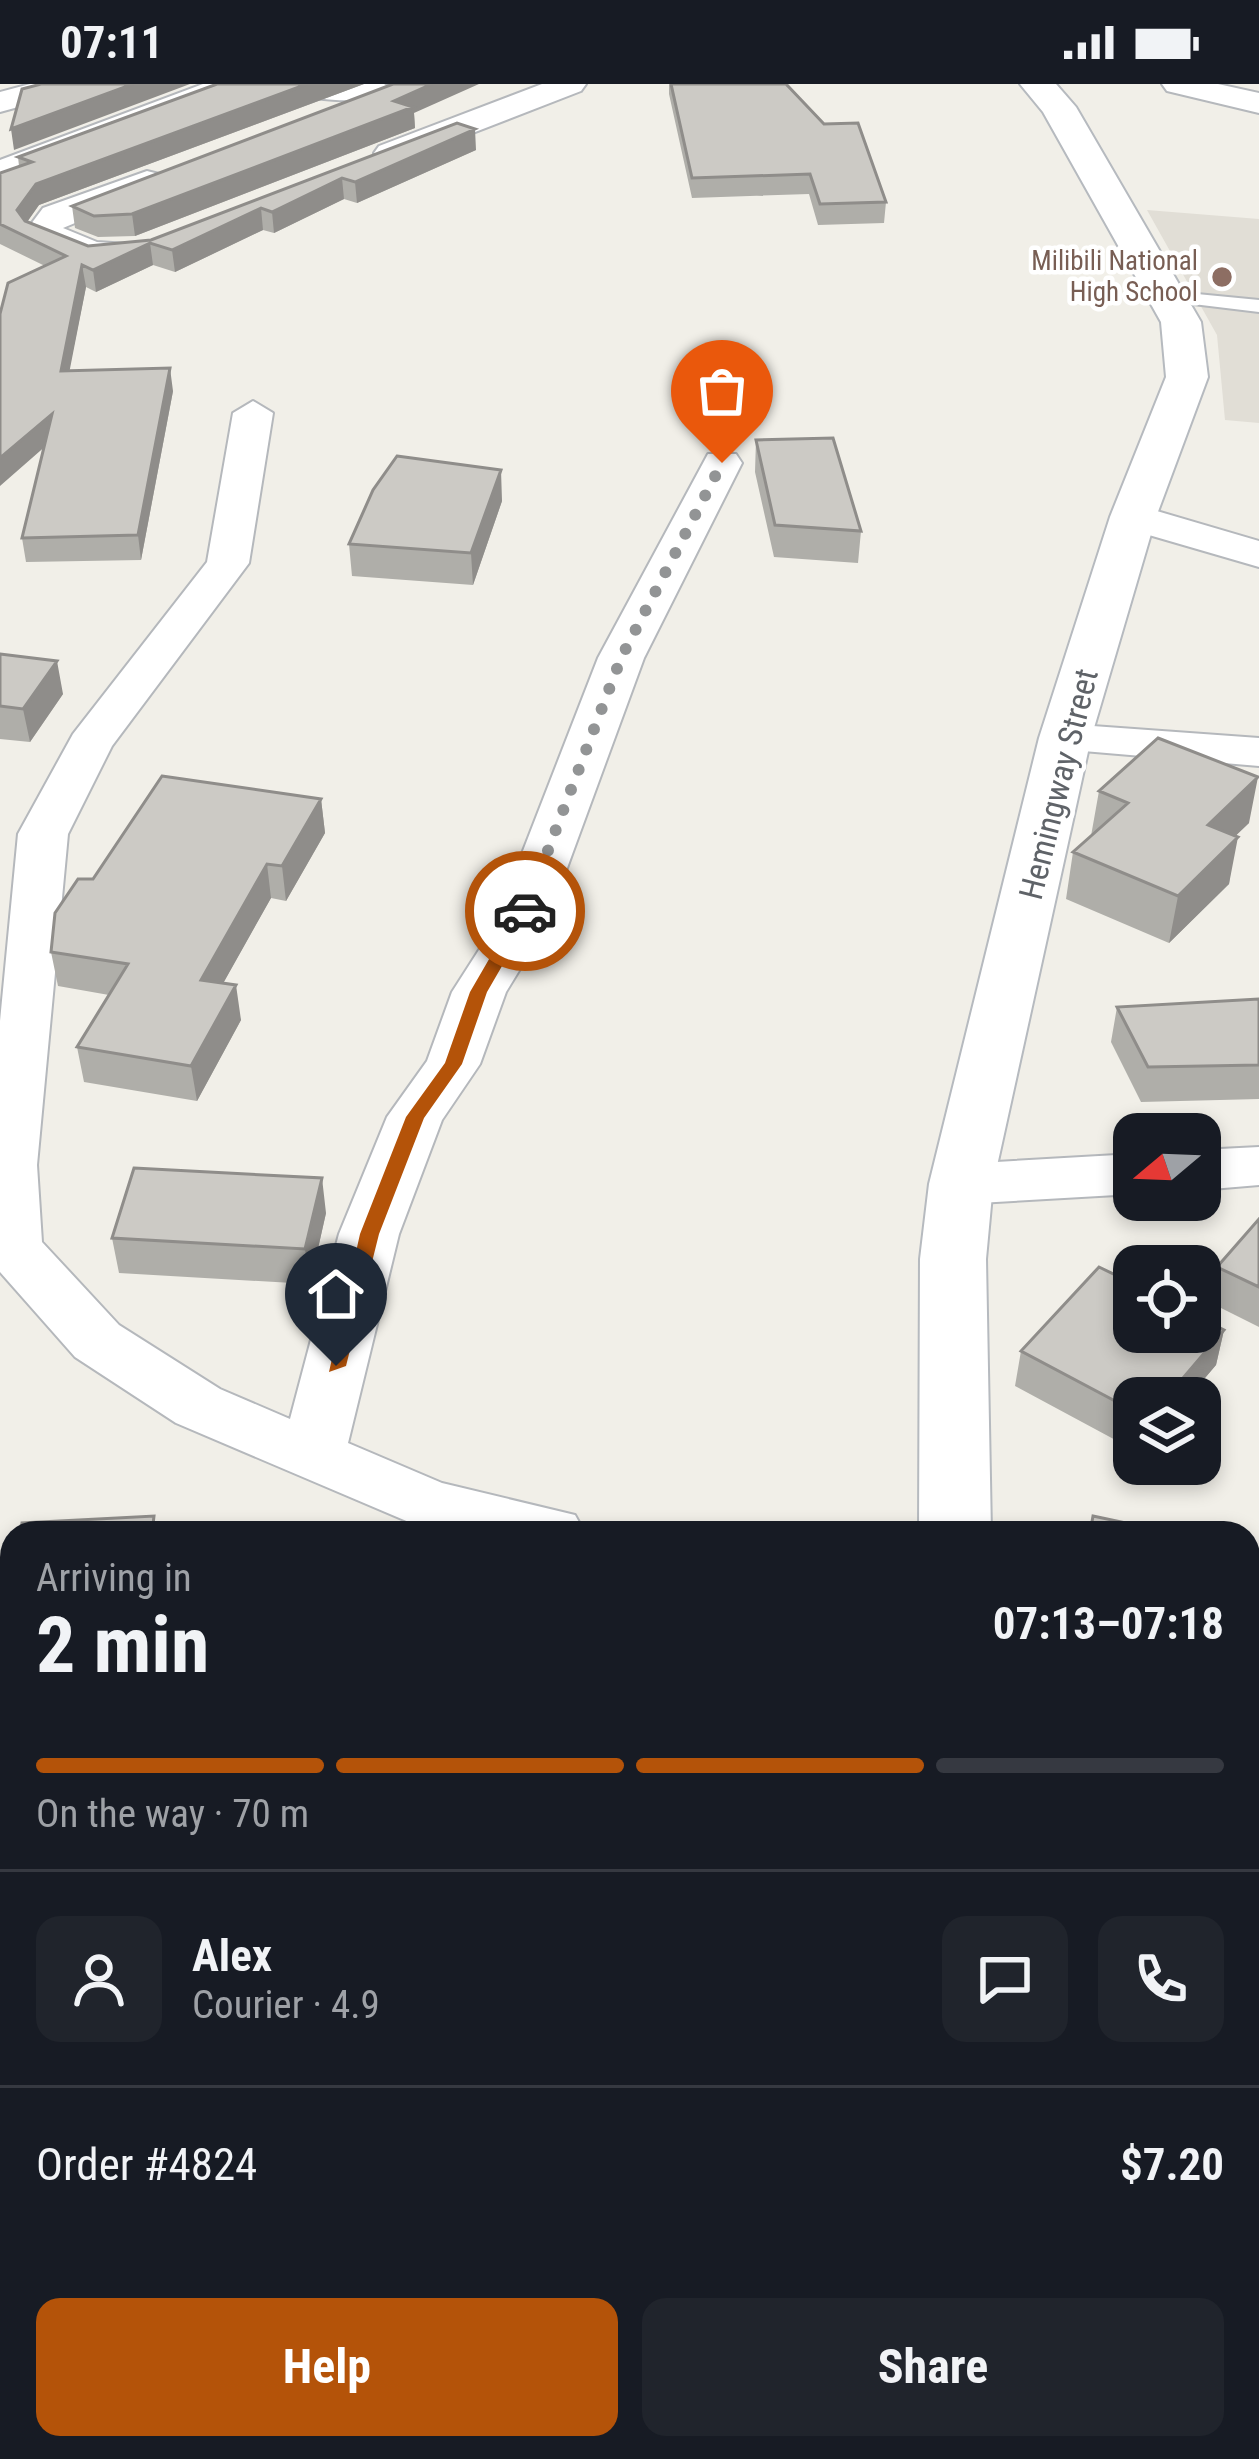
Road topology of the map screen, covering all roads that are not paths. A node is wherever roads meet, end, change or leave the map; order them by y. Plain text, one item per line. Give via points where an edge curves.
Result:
1 (65, 84) edge
2 (232, 84) edge
3 (283, 84) edge
4 (570, 84) edge
5 (1036, 84) edge
6 (1178, 84) edge
7 (394, 89) edge
8 (17, 93) edge
9 (1259, 103) edge
10 (317, 118) edge
11 (186, 166) edge
12 (356, 167) edge
13 (0, 170) edge
14 (141, 250) edge
15 (1166, 296) junction
16 (1259, 306) edge
17 (253, 413) dead end
18 (722, 463) dead end
19 (1133, 517) junction
20 (1259, 554) edge
21 (1065, 739) junction
22 (1259, 752) edge
23 (13, 1034) edge
24 (1259, 1166) edge
25 (1221, 1169) edge
26 (1113, 1175) edge
27 (962, 1184) junction
28 (314, 1455) junction
29 (498, 1521) edge
30 (955, 1521) edge

1 - 8 street
2 - 13 street
3 - 7 street
4 - 12 street
5 - 15 main road, Hemingway Street via 1058,107
6 - 9 street
7 - 10 street
11 - 14 street via 55,215 42,232 93,253
15 - 16 lane
15 - 19 main road, Hemingway Street via 1181,322 1187,377
17 - 23 street via 228,563 90,744 43,833
18 - 28 street via 621,658 519,928 479,992 453,1064 415,1117 369,1234
19 - 20 street
19 - 21 main road, Hemingway Street
21 - 22 street
21 - 27 main road, Hemingway Street
23 - 28 street via 13,1248 97,1341 198,1406
24 - 25 street
26 - 27 street
27 - 30 main road, Hemingway Street via 953,1259
28 - 29 street via 430,1506

